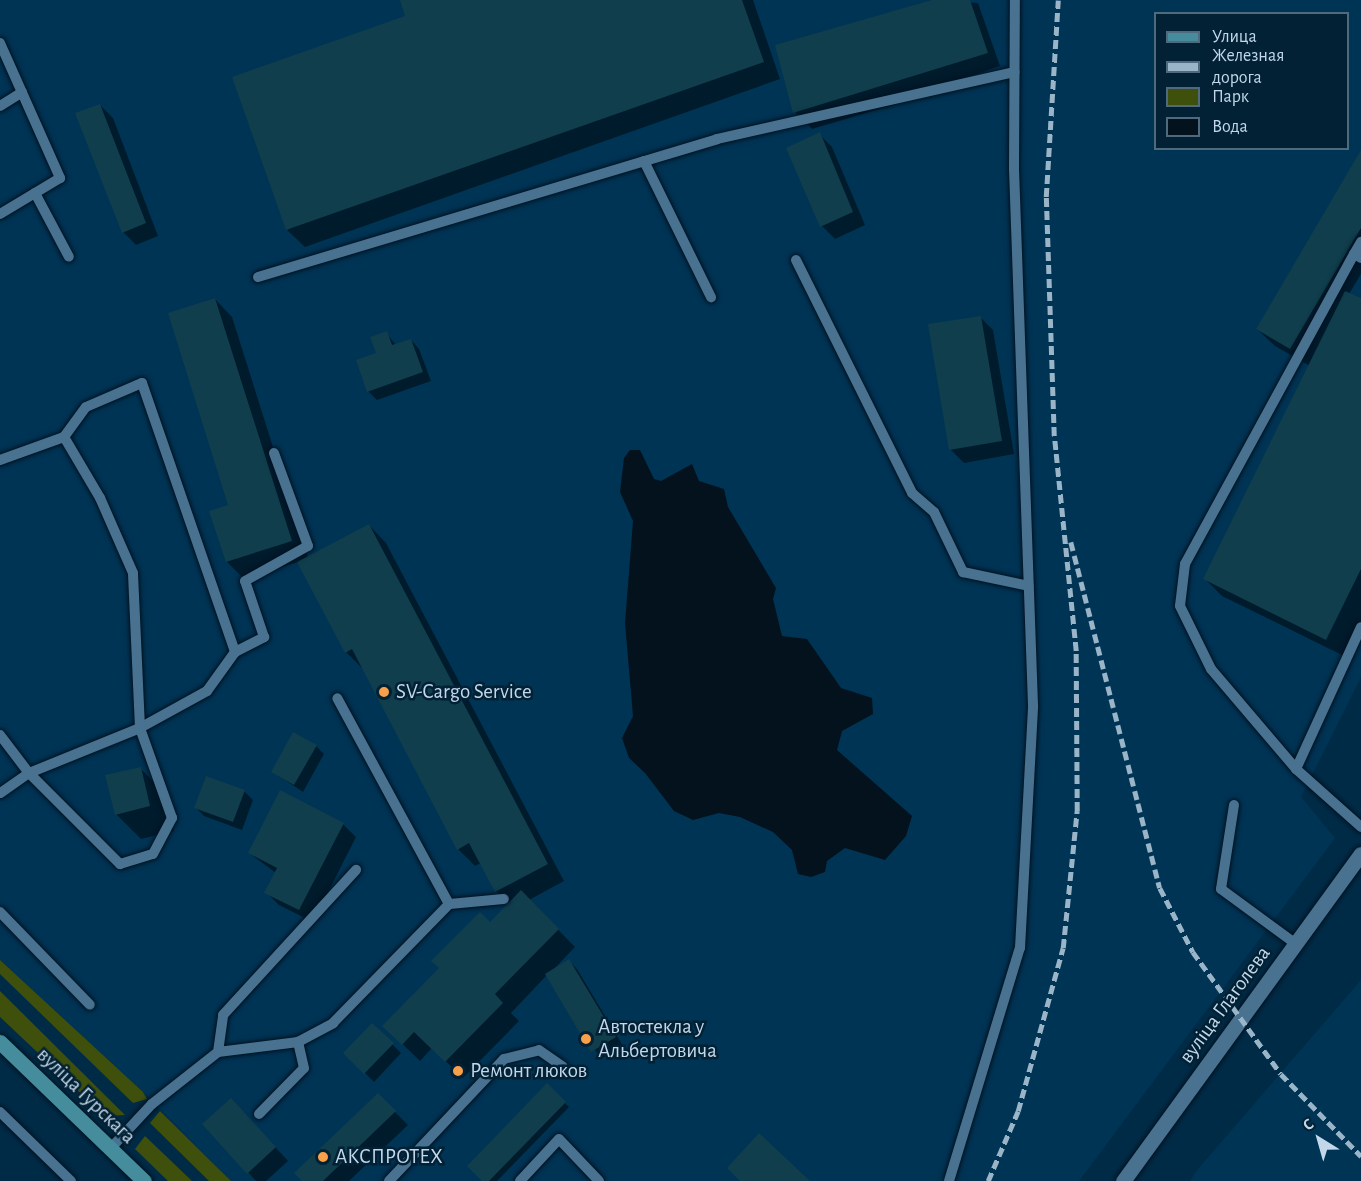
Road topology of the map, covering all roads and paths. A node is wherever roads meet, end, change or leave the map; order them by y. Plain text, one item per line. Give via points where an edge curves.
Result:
1 (1015, 0) edge
2 (0, 43) edge
3 (1015, 72) junction
4 (22, 92) junction
5 (0, 106) edge
6 (644, 161) junction
7 (35, 193) junction
8 (0, 214) edge
9 (1361, 242) edge
10 (1357, 256) edge
11 (69, 257) dead end
12 (796, 260) dead end
13 (258, 277) dead end
14 (711, 297) dead end
15 (64, 437) junction
16 (274, 453) dead end
17 (0, 460) edge
18 (1029, 585) junction
19 (1361, 627) edge
20 (235, 652) junction
21 (337, 698) dead end
22 (140, 728) junction
23 (0, 735) edge
24 (1296, 769) junction
25 (29, 773) junction
26 (0, 793) edge
27 (1234, 805) dead end
28 (1361, 827) edge
29 (1361, 854) edge
30 (356, 870) dead end
31 (504, 899) dead end
32 (449, 904) junction
33 (0, 912) edge
34 (1296, 944) junction
35 (90, 1005) dead end
36 (0, 1042) edge
37 (298, 1042) junction
38 (218, 1052) junction
39 (563, 1067) dead end
40 (0, 1112) edge
41 (259, 1114) dead end
42 (110, 1149) junction
43 (71, 1181) edge
44 (144, 1181) edge
45 (389, 1181) edge
46 (520, 1181) edge
47 (599, 1181) edge
48 (949, 1181) edge
49 (1123, 1181) edge

1 - 3 lane
2 - 4 lane
3 - 6 lane via 717,139
3 - 18 lane via 1014,168
4 - 5 lane
4 - 7 lane via 60,178
6 - 13 lane
6 - 14 lane
7 - 8 lane
7 - 11 lane
9 - 10 lane
10 - 24 lane via 1185,564 1180,606 1211,669
12 - 18 lane via 912,493 934,512 963,572
15 - 17 lane
15 - 20 lane via 86,407 142,383
15 - 22 lane via 100,498 133,573
16 - 20 lane via 308,546 245,580 264,638
18 - 48 lane via 1033,705 1020,948
19 - 24 lane
20 - 22 lane via 207,691
21 - 32 lane
22 - 25 lane
22 - 25 lane via 172,818 153,854 120,864
23 - 25 lane
24 - 28 lane
25 - 26 lane
27 - 34 lane via 1221,889
29 - 34 street, вуліца Глаголева
30 - 38 lane via 224,1015
31 - 32 lane
32 - 37 lane via 333,1023
33 - 35 lane
34 - 49 street, вуліца Глаголева
36 - 42 main road, вуліца Гурскага
37 - 38 lane
37 - 41 lane via 304,1068
38 - 42 lane via 152,1104
39 - 45 lane via 539,1050 504,1059
40 - 43 lane
42 - 44 main road, вуліца Гурскага
46 - 47 lane via 559,1139

